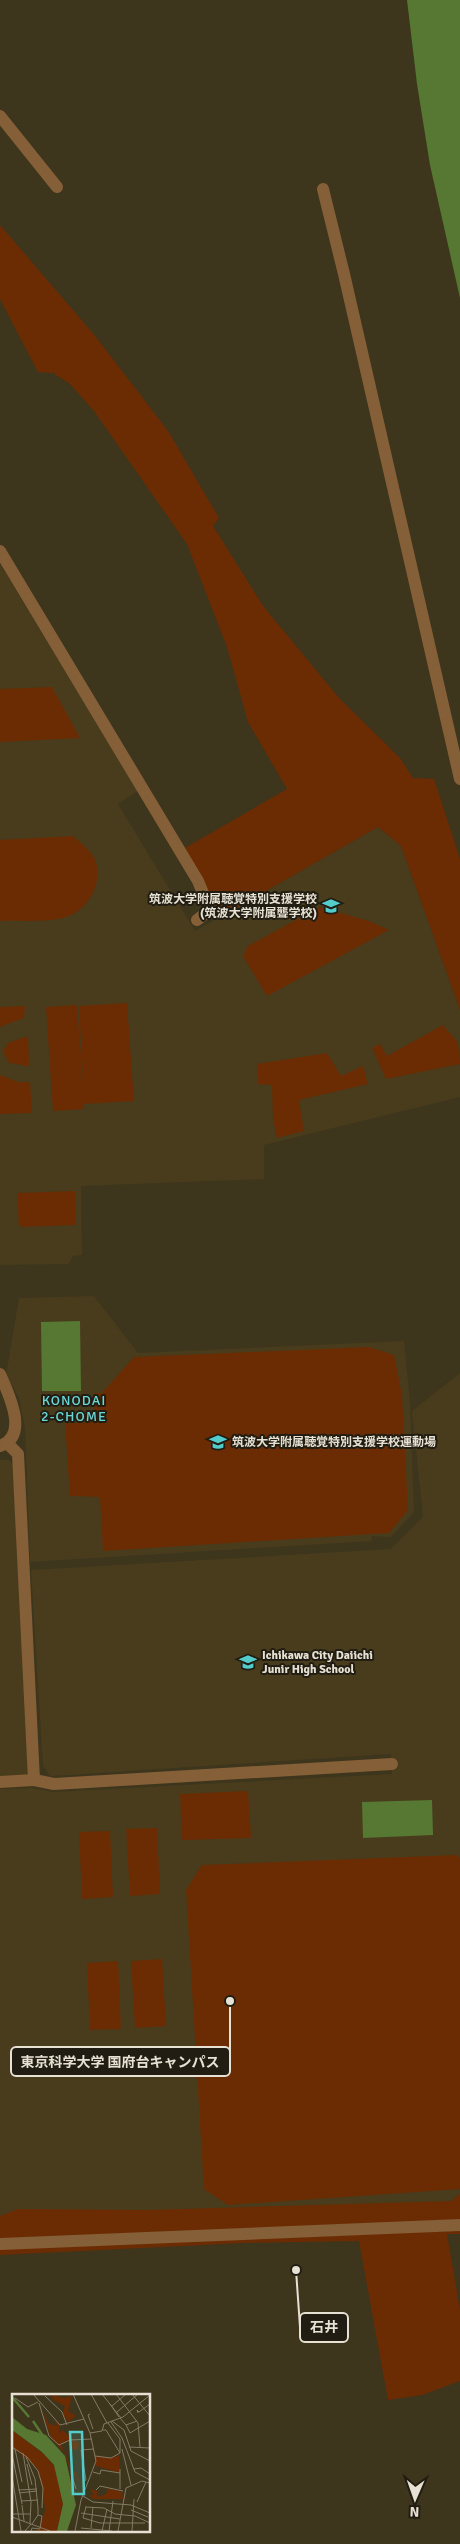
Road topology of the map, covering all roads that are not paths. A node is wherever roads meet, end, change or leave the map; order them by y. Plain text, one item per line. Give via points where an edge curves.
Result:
1 (0, 116) edge
2 (57, 187) dead end
3 (323, 189) dead end
4 (0, 551) edge
5 (460, 779) edge
6 (197, 920) dead end
7 (0, 1374) edge
8 (3, 1445) edge
9 (392, 1764) dead end
10 (34, 1780) junction
11 (0, 1782) edge
12 (460, 2225) edge
13 (0, 2244) edge

1 - 2 street
3 - 5 street
4 - 6 street via 198,881 210,910
7 - 8 street via 16,1427 12,1437
8 - 10 street via 18,1454
9 - 10 street via 54,1784
10 - 11 street
12 - 13 street

